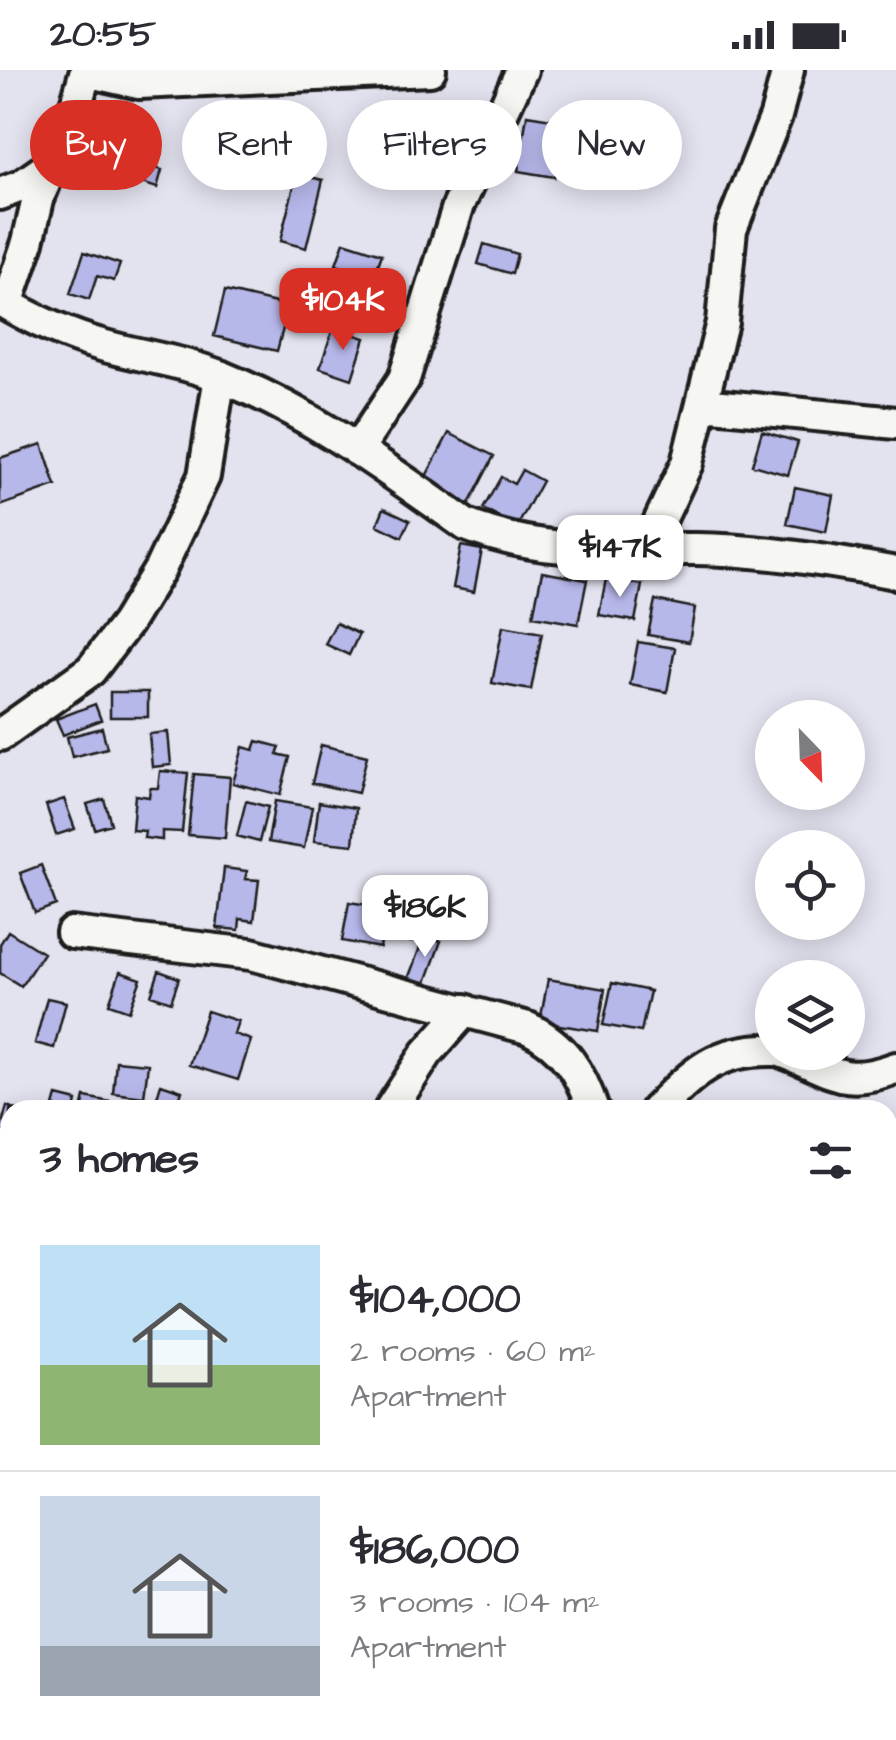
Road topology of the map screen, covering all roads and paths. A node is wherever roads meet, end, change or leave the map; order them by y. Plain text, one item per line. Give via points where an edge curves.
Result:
1 (86, 70) edge
2 (430, 70) edge
3 (522, 70) edge
4 (788, 70) edge
5 (78, 100) edge
6 (30, 180) edge
7 (42, 190) edge
8 (0, 194) edge
9 (3, 302) edge
10 (220, 376) junction
11 (703, 404) junction
12 (896, 422) edge
13 (357, 450) junction
14 (646, 550) junction
15 (896, 573) edge
16 (0, 735) edge
17 (72, 933) dead end
18 (465, 1010) junction
19 (755, 1049) edge
20 (896, 1068) edge
21 (821, 1070) edge
22 (396, 1100) edge
23 (589, 1100) edge
24 (666, 1100) edge

1 - 2 street via 139,83
1 - 5 street
3 - 13 street via 458,207 404,379
4 - 11 street via 731,230 722,322
6 - 8 street
7 - 9 street
9 - 10 street via 106,346
10 - 13 street via 290,406
10 - 16 street via 204,476 127,623 92,670
11 - 12 street
11 - 14 street via 686,464
13 - 14 street via 466,525 498,538 584,551
14 - 15 street via 762,554
17 - 18 street via 251,954
18 - 22 street
18 - 23 street via 549,1038 573,1062
19 - 24 street via 721,1056
20 - 21 street via 859,1078

